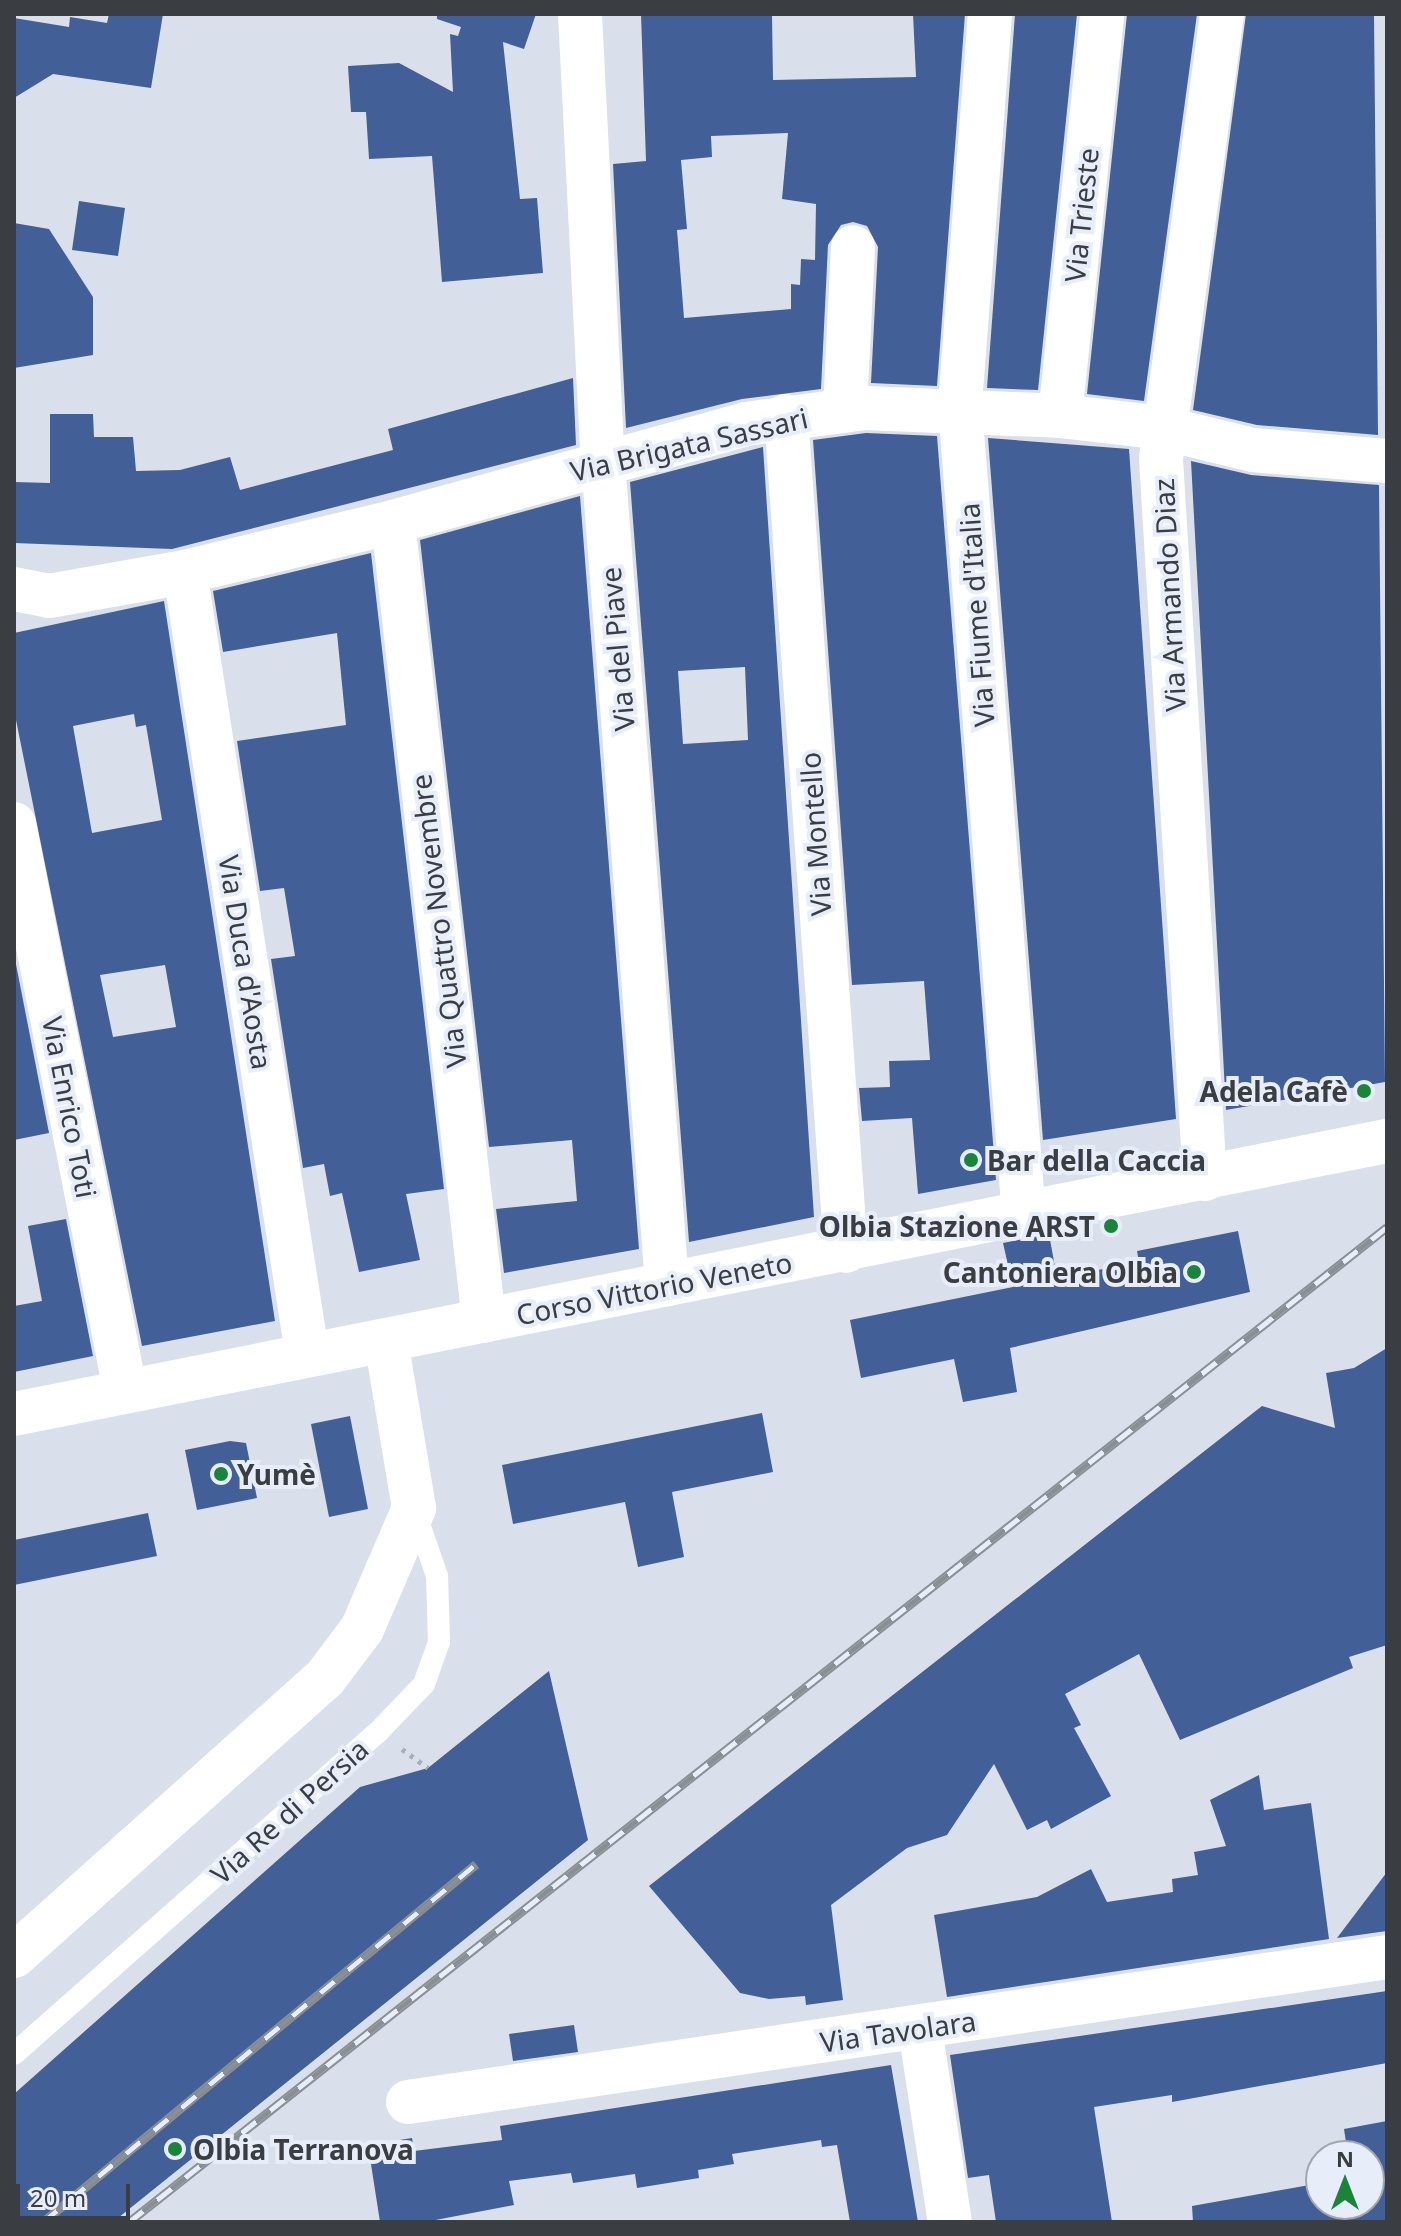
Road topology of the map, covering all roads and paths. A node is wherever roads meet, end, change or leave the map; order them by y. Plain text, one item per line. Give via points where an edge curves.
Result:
1 (580, 14) edge
2 (990, 14) edge
3 (1102, 14) edge
4 (1222, 14) edge
5 (853, 247) dead end
6 (960, 407) junction
7 (845, 410) junction
8 (786, 416) junction
9 (1060, 416) junction
10 (1163, 428) junction
11 (1387, 461) edge
12 (603, 462) junction
13 (393, 522) junction
14 (185, 572) junction
15 (31, 593) edge
16 (14, 824) edge
17 (1387, 1141) edge
18 (1205, 1179) junction
19 (1024, 1217) junction
20 (846, 1251) junction
21 (667, 1284) junction
22 (484, 1321) junction
23 (386, 1340) junction
24 (307, 1353) junction
25 (125, 1390) junction
26 (14, 1414) edge
27 (414, 1508) junction
28 (14, 1956) edge
29 (1387, 1957) edge
30 (920, 2029) junction
31 (14, 2054) edge
32 (408, 2102) dead end
33 (950, 2222) edge

1 - 12 street, Via del Piave
2 - 6 street, Via Fiume d'Italia
3 - 9 street, Via Trieste
4 - 10 street, Via Armando Diaz
5 - 7 street
6 - 7 street, Via Brigata Sassari
6 - 9 street, Via Brigata Sassari
6 - 19 street, Via Fiume d'Italia
7 - 8 street, Via Brigata Sassari
8 - 12 street, Via Brigata Sassari
8 - 20 street, Via Montello
9 - 10 street, Via Brigata Sassari
10 - 11 street, Via Brigata Sassari via 1253,450
10 - 18 street, Via Armando Diaz
12 - 13 street, Via Brigata Sassari
12 - 21 street, Via del Piave
13 - 14 street, Via Brigata Sassari
13 - 22 street, Via Quattro Novembre
14 - 15 street, Via Brigata Sassari
14 - 24 street, Via Duca d'Aosta
16 - 25 street, Via Enrico Toti
17 - 18 street, Corso Vittorio Veneto
18 - 19 street, Corso Vittorio Veneto
19 - 20 street, Corso Vittorio Veneto
20 - 21 street, Corso Vittorio Veneto
21 - 22 street, Corso Vittorio Veneto
22 - 23 street, Corso Vittorio Veneto
23 - 24 street, Corso Vittorio Veneto
23 - 27 street, Via Re di Persia
24 - 25 street, Corso Vittorio Veneto
25 - 26 street, Corso Vittorio Veneto
27 - 28 street via 362,1629 325,1678
27 - 31 lane, Via Re di Persia via 437,1576 439,1642 424,1684
29 - 30 street, Via Tavolara
30 - 32 street, Via Tavolara
30 - 33 street

